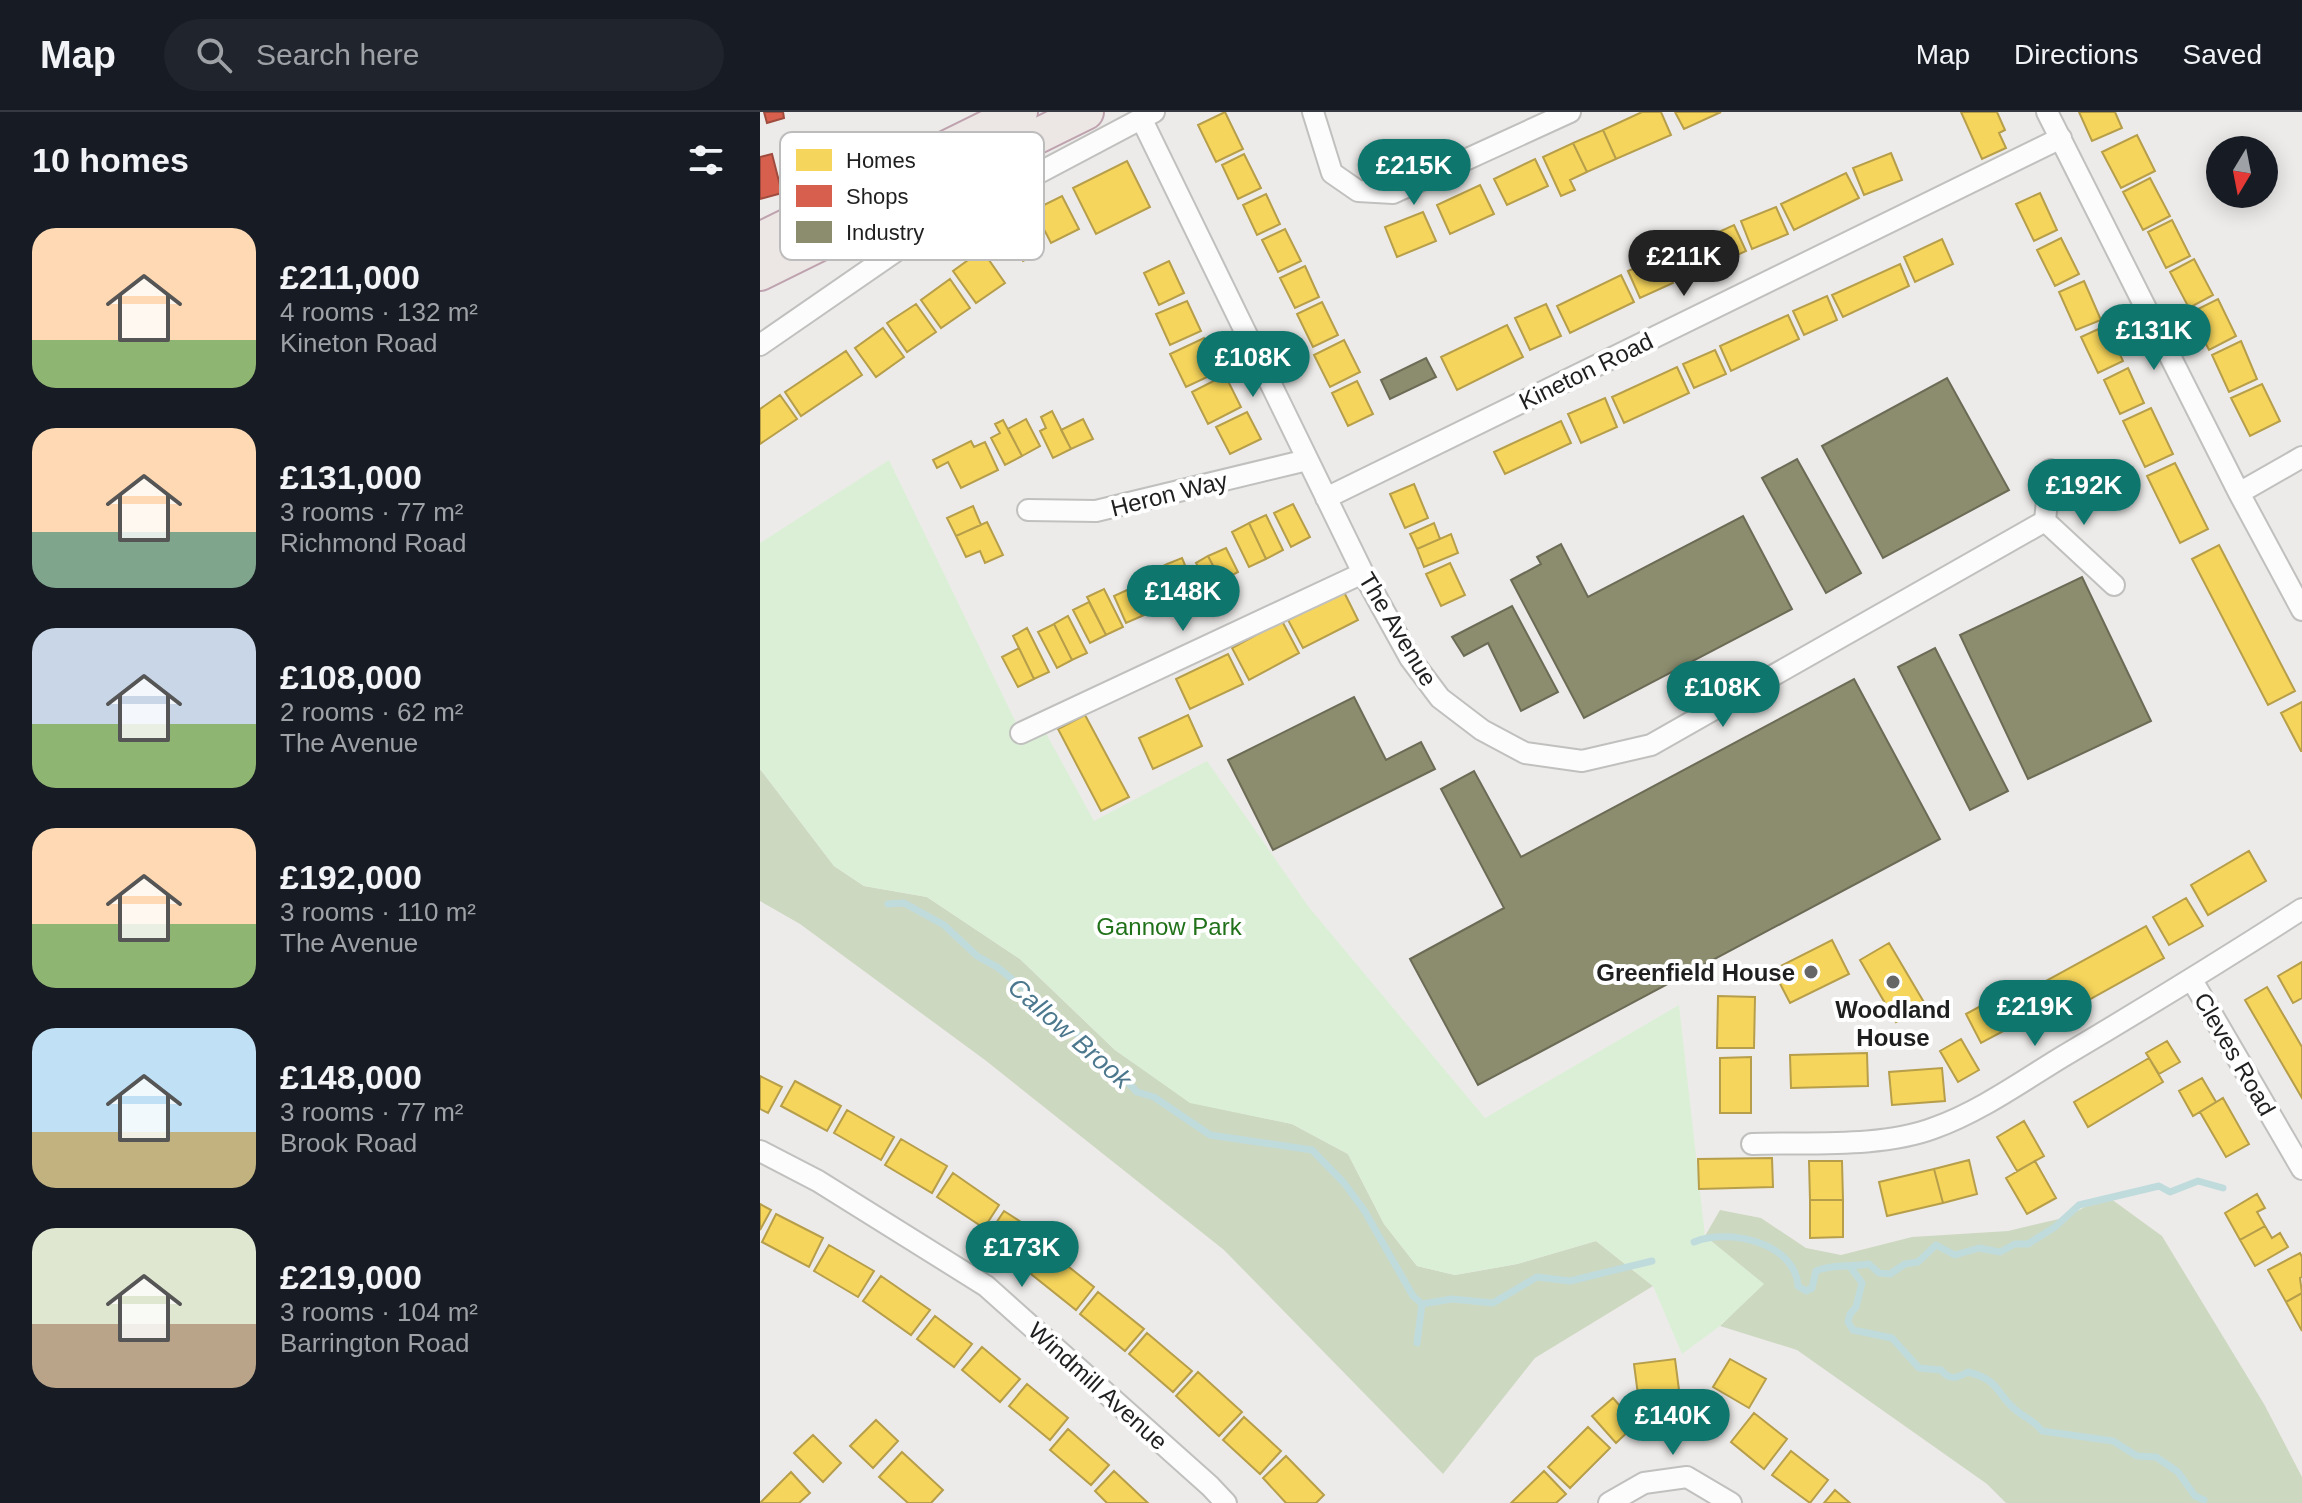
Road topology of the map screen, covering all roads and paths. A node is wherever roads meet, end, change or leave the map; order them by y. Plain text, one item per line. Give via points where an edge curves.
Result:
1 (1020, 112) edge
2 (1086, 112) edge
3 (1313, 112) edge
4 (1570, 112) edge
5 (2047, 112) edge
6 (1147, 115) edge
7 (979, 132) edge
8 (1044, 133) edge
9 (2061, 138) junction
10 (1044, 170) edge
11 (780, 230) edge
12 (760, 240) edge
13 (786, 260) edge
14 (883, 260) edge
15 (760, 273) edge
16 (760, 345) edge
17 (2302, 457) edge
18 (1307, 460) junction
19 (2050, 470) dead end
20 (2239, 493) junction
21 (1326, 498) junction
22 (1028, 510) dead end
23 (2045, 521) junction
24 (1363, 573) junction
25 (2114, 585) dead end
26 (2302, 610) edge
27 (1021, 733) dead end
28 (2302, 909) edge
29 (2192, 980) junction
30 (1752, 1144) dead end
31 (760, 1151) edge
32 (2302, 1169) edge
33 (1226, 1503) edge
34 (1609, 1503) edge
35 (1731, 1503) edge

1 - 7 highway
2 - 8 highway
3 - 4 street via 1332,173 1358,191 1393,193
5 - 9 street
6 - 10 street
6 - 18 street, The Avenue
9 - 20 street
9 - 21 street, Kineton Road
11 - 12 highway
13 - 15 highway
14 - 16 street
17 - 20 street
18 - 21 street, The Avenue
18 - 22 street, Heron Way via 1096,511
19 - 23 street
20 - 26 street
21 - 24 street, The Avenue
23 - 24 street, The Avenue via 1651,745 1582,761 1525,753 1482,730 1440,698 1410,658
23 - 25 street
24 - 27 street
28 - 29 street
29 - 30 street via 1933,1129 1883,1139
29 - 32 street, Cleves Road
31 - 33 street, Windmill Avenue via 986,1286
34 - 35 street via 1644,1483 1687,1477

